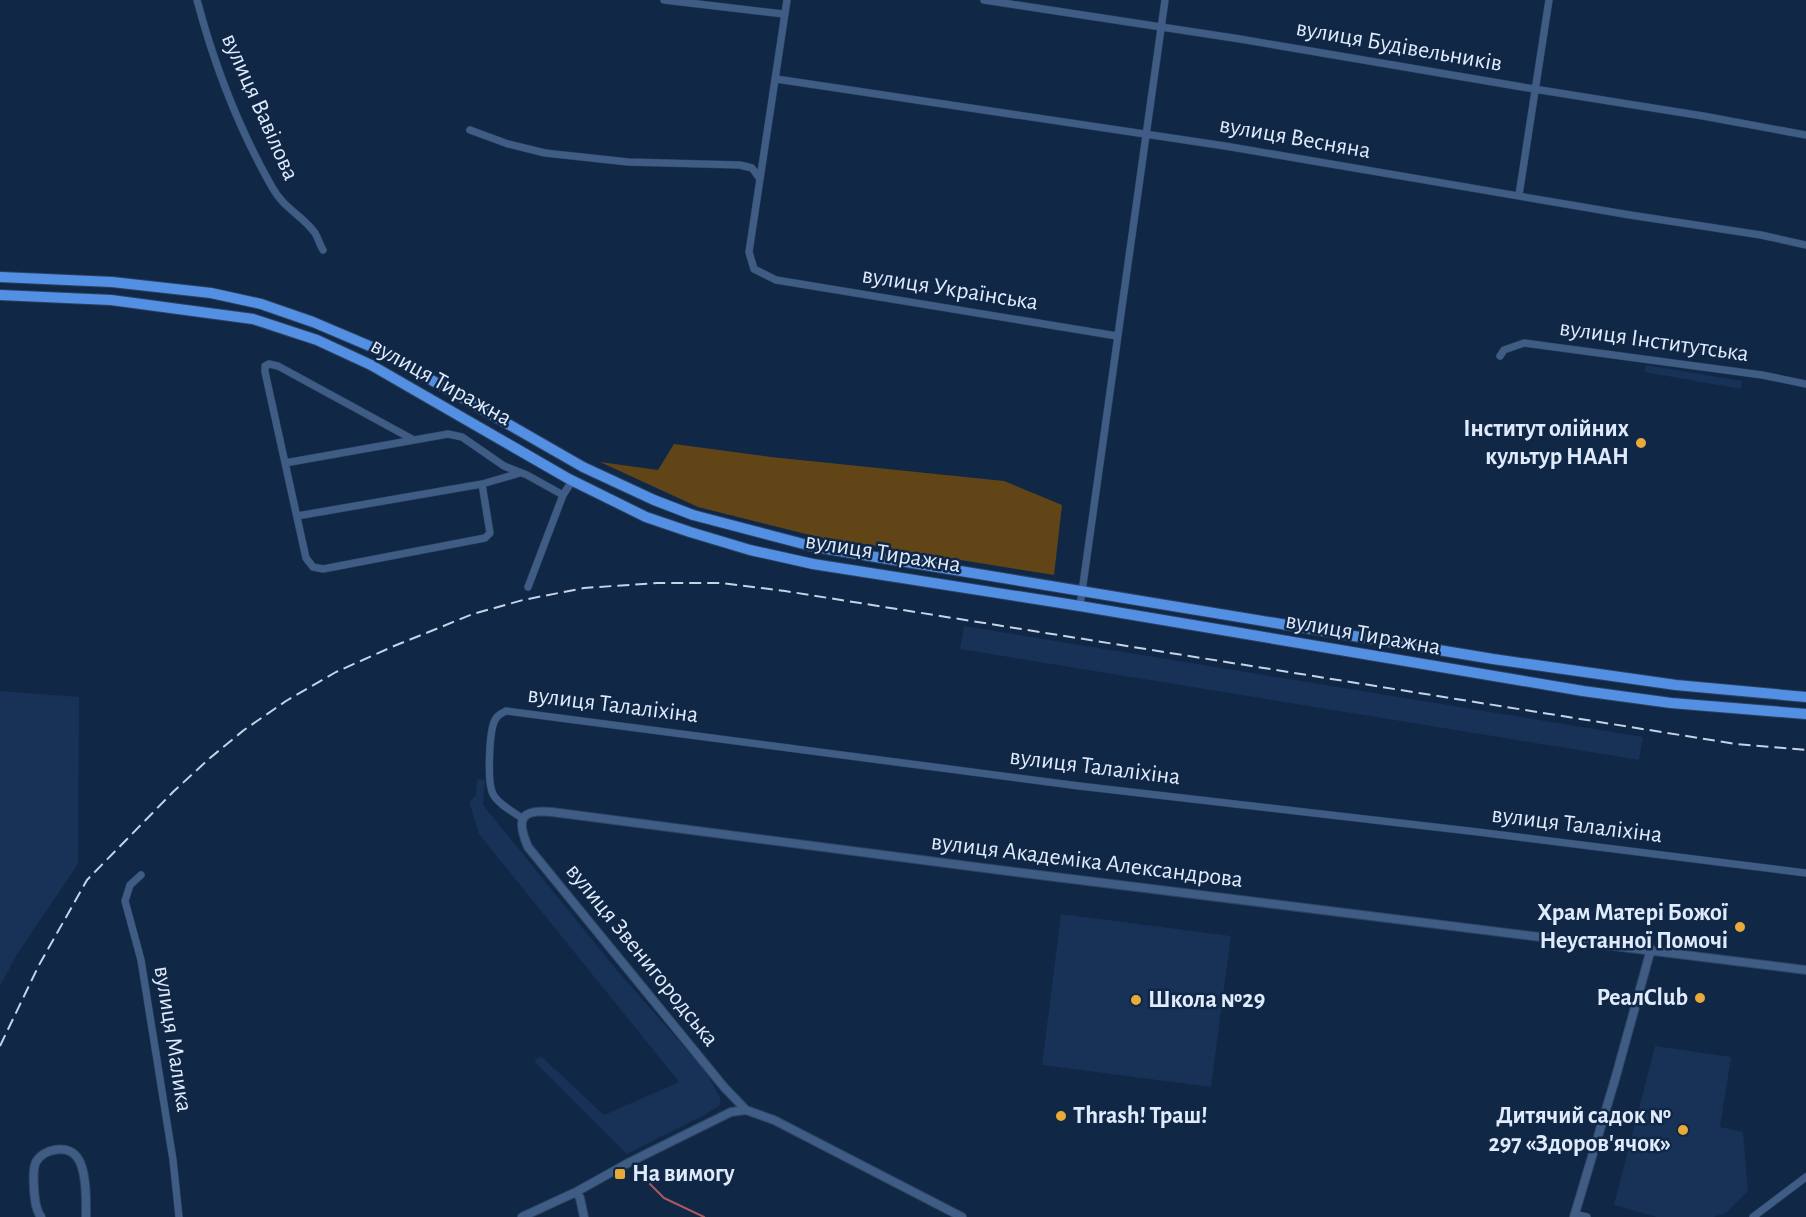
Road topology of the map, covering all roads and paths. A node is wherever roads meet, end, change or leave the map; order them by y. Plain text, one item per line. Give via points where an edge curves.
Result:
1 (197, 0) edge
2 (664, 0) edge
3 (787, 0) edge
4 (984, 0) edge
5 (1165, 0) edge
6 (1549, 0) edge
7 (784, 15) junction
8 (1161, 28) junction
9 (776, 79) junction
10 (1534, 89) junction
11 (470, 130) dead end
12 (1146, 135) junction
13 (1806, 135) edge
14 (760, 179) junction
15 (1519, 195) junction
16 (1806, 245) edge
17 (322, 250) dead end
18 (0, 277) edge
19 (0, 296) edge
20 (1117, 336) junction
21 (1500, 356) dead end
22 (1806, 384) edge
23 (412, 439) junction
24 (285, 463) junction
25 (583, 467) junction
26 (520, 472) junction
27 (572, 481) junction
28 (482, 484) junction
29 (563, 495) junction
30 (297, 516) junction
31 (528, 587) dead end
32 (1082, 590) junction
33 (1080, 606) junction
34 (1806, 697) edge
35 (1806, 714) edge
36 (522, 818) junction
37 (1806, 873) edge
38 (141, 875) dead end
39 (1650, 950) junction
40 (1806, 970) edge
41 (746, 1110) junction
42 (1806, 1178) edge
43 (576, 1192) junction
44 (1574, 1215) edge
45 (40, 1217) edge
46 (86, 1217) edge
47 (178, 1217) edge
48 (522, 1217) edge
49 (584, 1217) edge
50 (962, 1217) edge
51 (1587, 1217) edge
52 (1753, 1217) edge

1 - 17 street, вулиця Вавілова via 235,111 271,186 282,204 316,234
2 - 7 street
3 - 7 street
4 - 8 street, вулиця Будівельників
5 - 8 street
6 - 10 street
7 - 9 street
8 - 10 street, вулиця Будівельників
8 - 12 street
9 - 12 street, вулиця Весняна
9 - 14 street
10 - 13 street, вулиця Будівельників
10 - 15 street
11 - 14 street via 545,153 628,162 746,166
12 - 15 street, вулиця Весняна
12 - 20 street
14 - 20 street, вулиця Українська via 749,252 754,269 776,280
15 - 16 street, вулиця Весняна
18 - 25 main road, вулиця Тиражна via 112,282 211,293 261,304 379,350
19 - 27 main road, вулиця Тиражна via 111,300 254,319 317,340 371,365
20 - 32 street
21 - 22 street, вулиця Інститутська via 1504,350 1524,343
23 - 24 street
23 - 24 street via 269,364 264,372
23 - 26 street via 448,434 462,437 504,466
24 - 30 street
25 - 27 main road
25 - 32 main road, вулиця Тиражна via 693,515 815,547
26 - 28 street
26 - 29 street
27 - 29 street
27 - 33 main road, вулиця Тиражна via 646,517 750,550 813,564
28 - 30 street
28 - 30 street via 490,533 485,538 323,569 313,567 306,558
29 - 31 street
32 - 33 street
32 - 34 main road, вулиця Тиражна via 1492,659 1676,685
33 - 35 main road, вулиця Тиражна via 1582,692
36 - 37 street, вулиця Талаліхіна via 496,799 490,783 494,720 506,711 1079,786
36 - 39 street, вулиця Академіка Александрова via 534,811 552,812
36 - 41 street, вулиця Звенигородська via 520,825 528,847
38 - 47 street, вулиця Малика via 130,885 125,901 141,960 173,1160
39 - 40 street, вулиця Академіка Александрова
39 - 44 street
41 - 43 street via 731,1112
41 - 50 street, вулиця Звенигородська via 774,1120
42 - 52 street
43 - 48 street
43 - 49 street
44 - 51 street
45 - 46 street via 35,1201 35,1164 40,1156 58,1149 77,1157 82,1167

